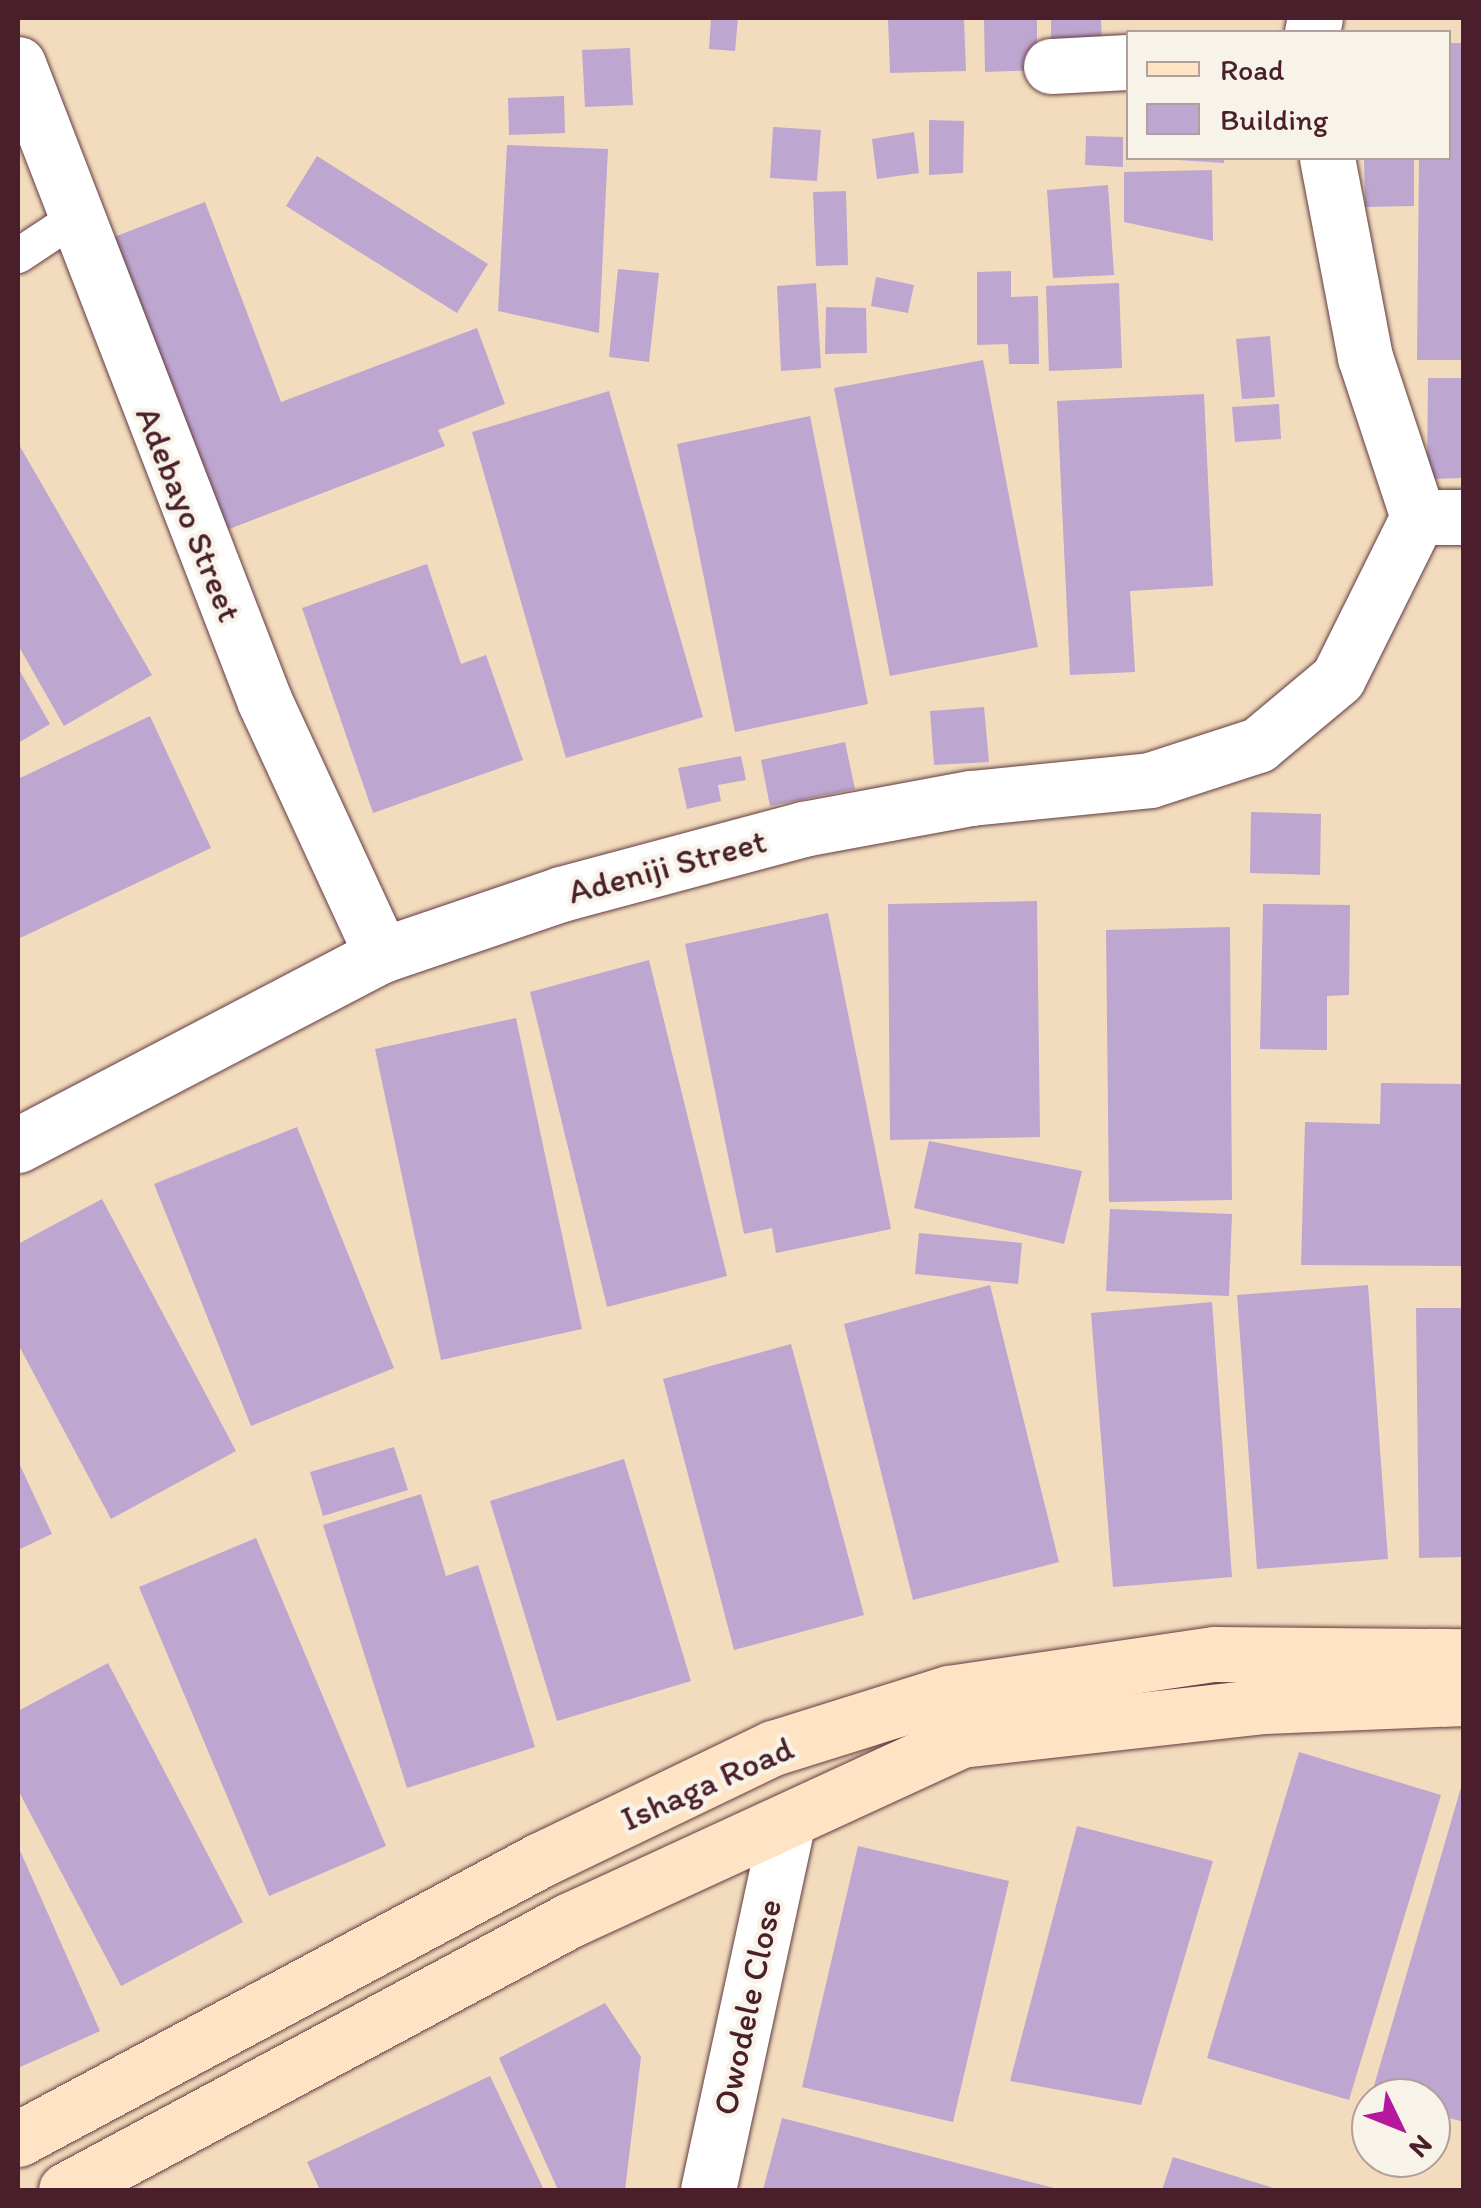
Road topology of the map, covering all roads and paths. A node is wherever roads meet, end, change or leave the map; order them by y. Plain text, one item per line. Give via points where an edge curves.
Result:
1 (1126, 62) edge
2 (18, 64) edge
3 (1051, 66) dead end
4 (1328, 160) edge
5 (74, 218) junction
6 (18, 255) edge
7 (1441, 517) edge
8 (382, 955) junction
9 (18, 1145) edge
10 (1464, 1656) edge
11 (1464, 1698) edge
12 (786, 1824) junction
13 (18, 2139) edge
14 (66, 2190) edge
15 (708, 2190) edge

1 - 3 street
2 - 5 street, Adebayo Street
4 - 7 street via 1365,357
5 - 6 lane
5 - 8 street, Adebayo Street via 265,702
7 - 8 street, Adeniji Street via 1338,678 1258,745 1150,780 971,798 803,829 562,894
8 - 9 street, Adeniji Street
10 - 13 main road, Ishaga Road via 1195,1656 948,1693 773,1748 540,1860
11 - 12 main road, Ishaga Road via 1264,1706 961,1740
12 - 14 main road, Ishaga Road via 570,1920
12 - 15 street, Owodele Close

